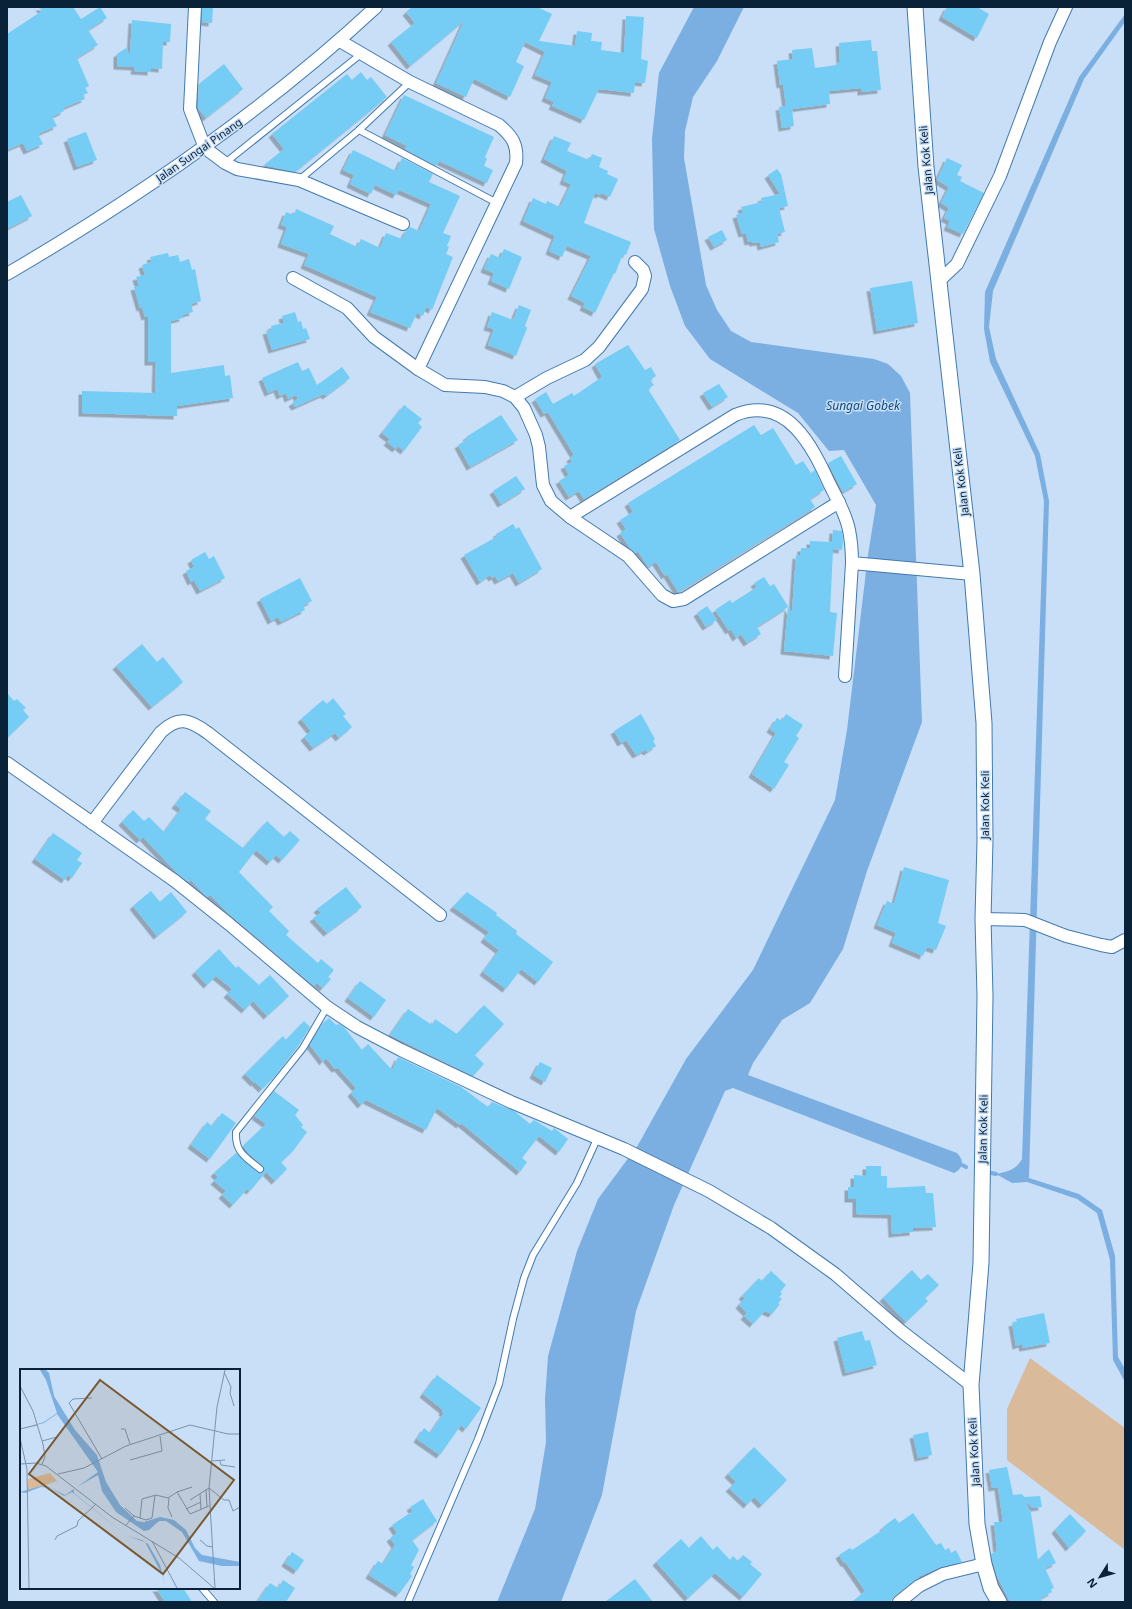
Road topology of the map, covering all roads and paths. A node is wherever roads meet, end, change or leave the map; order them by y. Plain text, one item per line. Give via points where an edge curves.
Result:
1 (195, 7) edge
2 (376, 7) edge
3 (915, 7) edge
4 (1066, 7) edge
5 (340, 41) junction
6 (361, 54) junction
7 (410, 82) junction
8 (359, 130) junction
9 (205, 148) junction
10 (225, 163) junction
11 (299, 180) junction
12 (497, 203) junction
13 (403, 224) dead end
14 (635, 262) dead end
15 (7, 274) edge
16 (292, 278) dead end
17 (940, 280) junction
18 (418, 370) junction
19 (515, 397) junction
20 (839, 502) junction
21 (570, 517) junction
22 (852, 563) junction
23 (972, 574) junction
24 (845, 676) dead end
25 (7, 763) edge
26 (92, 823) junction
27 (440, 915) dead end
28 (983, 919) junction
29 (1125, 940) edge
30 (327, 1007) junction
31 (597, 1139) junction
32 (260, 1169) dead end
33 (971, 1385) junction
34 (984, 1564) junction
35 (203, 1589) edge
36 (214, 1602) edge
37 (408, 1602) edge
38 (899, 1602) edge
39 (999, 1602) edge

1 - 9 street via 190,108
2 - 5 street, Jalan Sungai Pinang
3 - 17 street, Jalan Kok Keli via 926,167
4 - 17 street via 1050,42 1000,176 958,264
5 - 6 street
5 - 9 street, Jalan Sungai Pinang
6 - 7 street
6 - 10 lane
7 - 8 lane
7 - 12 street via 500,125 516,143 516,163
8 - 11 lane
8 - 12 lane
9 - 10 street
9 - 15 street, Jalan Sungai Pinang via 86,228
10 - 11 street via 237,169
11 - 13 street
12 - 18 street
14 - 19 street via 645,276 642,289 599,347 584,360
16 - 18 street via 347,308 374,336
17 - 23 street, Jalan Kok Keli
18 - 19 street via 445,385 485,387 504,391
19 - 21 street via 524,408 536,435 545,491 554,505
20 - 21 street via 678,601 667,599 628,556
20 - 21 street via 813,451 796,427 780,415 758,409 735,414
20 - 22 street via 849,528
22 - 23 street
22 - 24 street
23 - 28 street, Jalan Kok Keli via 984,723
25 - 26 street
26 - 27 street via 161,732 173,722 189,721 208,733
26 - 30 street via 200,900
28 - 29 street via 1025,920 1066,936 1101,945 1112,946
28 - 33 street, Jalan Kok Keli via 985,996 981,1263
30 - 31 street via 368,1034 511,1102
30 - 32 lane via 303,1048 236,1132 235,1142 238,1149
31 - 33 street via 624,1149 709,1192 771,1228 813,1257 901,1331
31 - 37 lane via 577,1183 533,1255 512,1319 499,1384 478,1440
33 - 34 street, Jalan Kok Keli via 977,1524
34 - 38 street via 943,1574 920,1586
34 - 39 street, Jalan Kok Keli via 991,1588
35 - 36 lane

